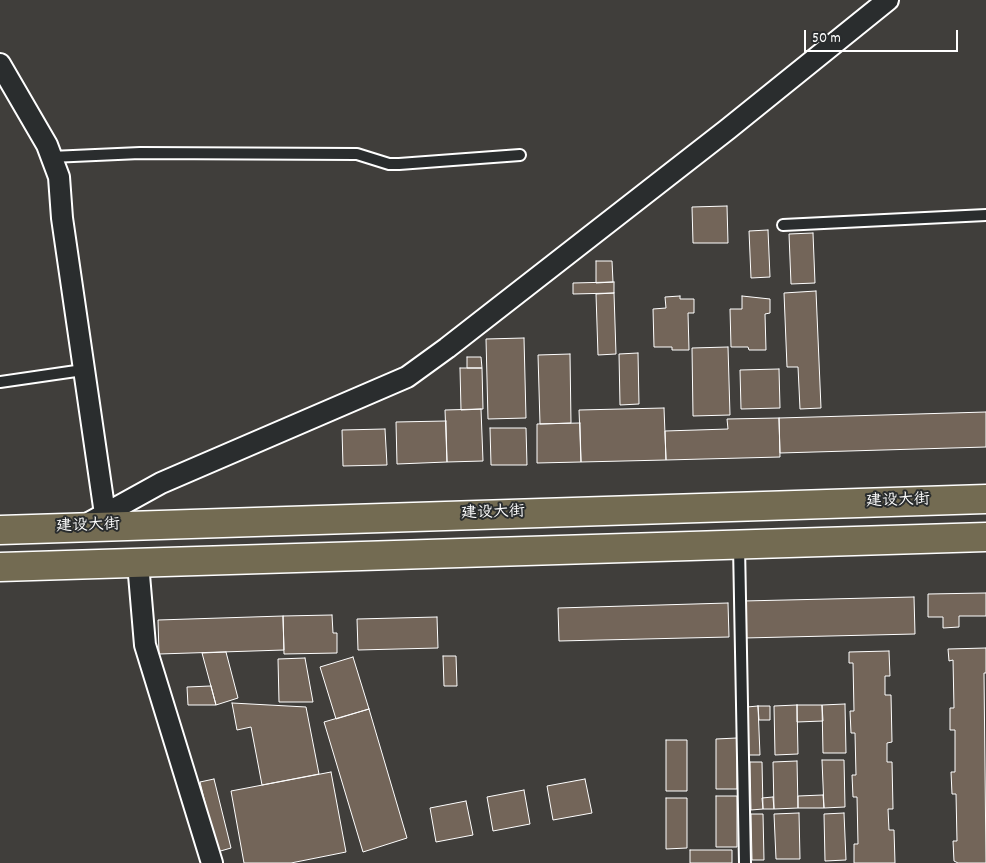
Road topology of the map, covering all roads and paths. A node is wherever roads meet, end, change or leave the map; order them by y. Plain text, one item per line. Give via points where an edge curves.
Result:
1 (888, 0) edge
2 (0, 64) edge
3 (520, 155) dead end
4 (52, 157) junction
5 (986, 215) edge
6 (783, 225) dead end
7 (84, 370) junction
8 (0, 382) edge
9 (986, 499) edge
10 (105, 514) junction
11 (81, 527) junction
12 (0, 530) edge
13 (986, 537) edge
14 (739, 545) junction
15 (138, 563) junction
16 (0, 567) edge
17 (212, 863) edge
18 (745, 863) edge

1 - 10 street via 728,129 407,377 162,483
2 - 4 street via 32,116
3 - 4 lane via 399,164 357,154 140,153
4 - 7 street via 59,177
5 - 6 lane
7 - 8 lane
7 - 10 street
9 - 11 main road, 建设大街
10 - 11 street
11 - 12 main road, 建设大街
13 - 14 main road
14 - 15 main road
14 - 18 lane
15 - 16 main road
15 - 17 street via 146,645

